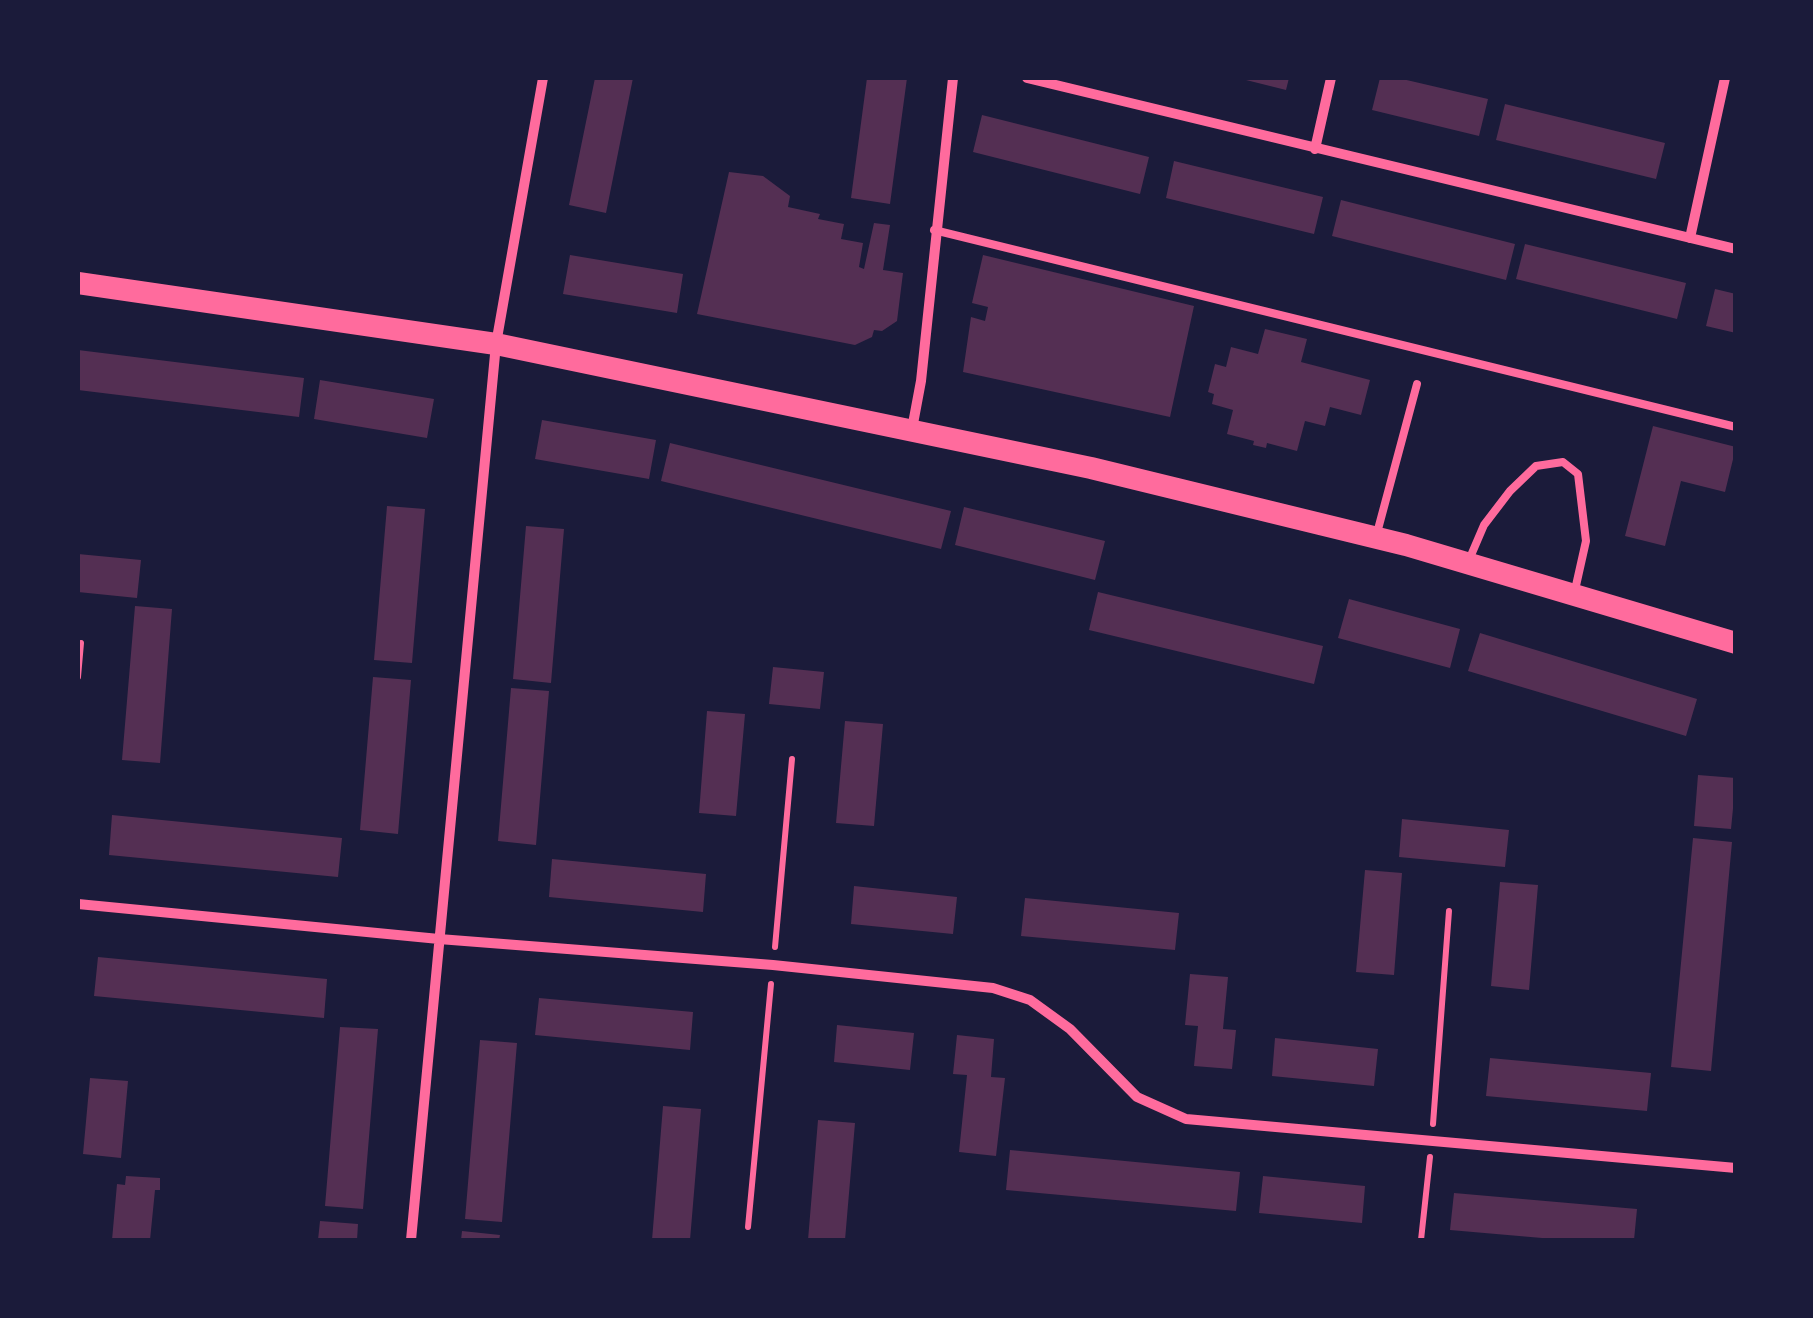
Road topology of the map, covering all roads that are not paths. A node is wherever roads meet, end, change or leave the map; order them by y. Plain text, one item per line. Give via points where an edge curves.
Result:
1 (543, 78) edge
2 (953, 78) edge
3 (1027, 78) edge
4 (1331, 78) edge
5 (1725, 78) edge
6 (1315, 148) junction
7 (934, 230) junction
8 (1690, 238) junction
9 (1736, 249) edge
10 (78, 283) edge
11 (496, 344) junction
12 (1416, 384) dead end
13 (1736, 426) edge
14 (912, 429) junction
15 (1376, 538) junction
16 (1468, 564) junction
17 (1574, 596) junction
18 (1736, 643) edge
19 (78, 904) edge
20 (439, 938) junction
21 (1736, 1168) edge
22 (411, 1240) edge

1 - 11 street
2 - 7 street
3 - 6 street
4 - 6 street
5 - 8 street
6 - 8 street
7 - 13 lane
7 - 14 street
8 - 9 street
10 - 11 main road
11 - 14 main road
11 - 20 street
12 - 15 lane
14 - 15 main road
15 - 16 main road
16 - 17 main road
16 - 17 lane via 1484,525 1510,491 1536,466 1564,462 1578,474 1586,542
17 - 18 main road
19 - 20 street
20 - 21 street via 993,988 1030,1000 1070,1029 1137,1097 1186,1119
20 - 22 street

